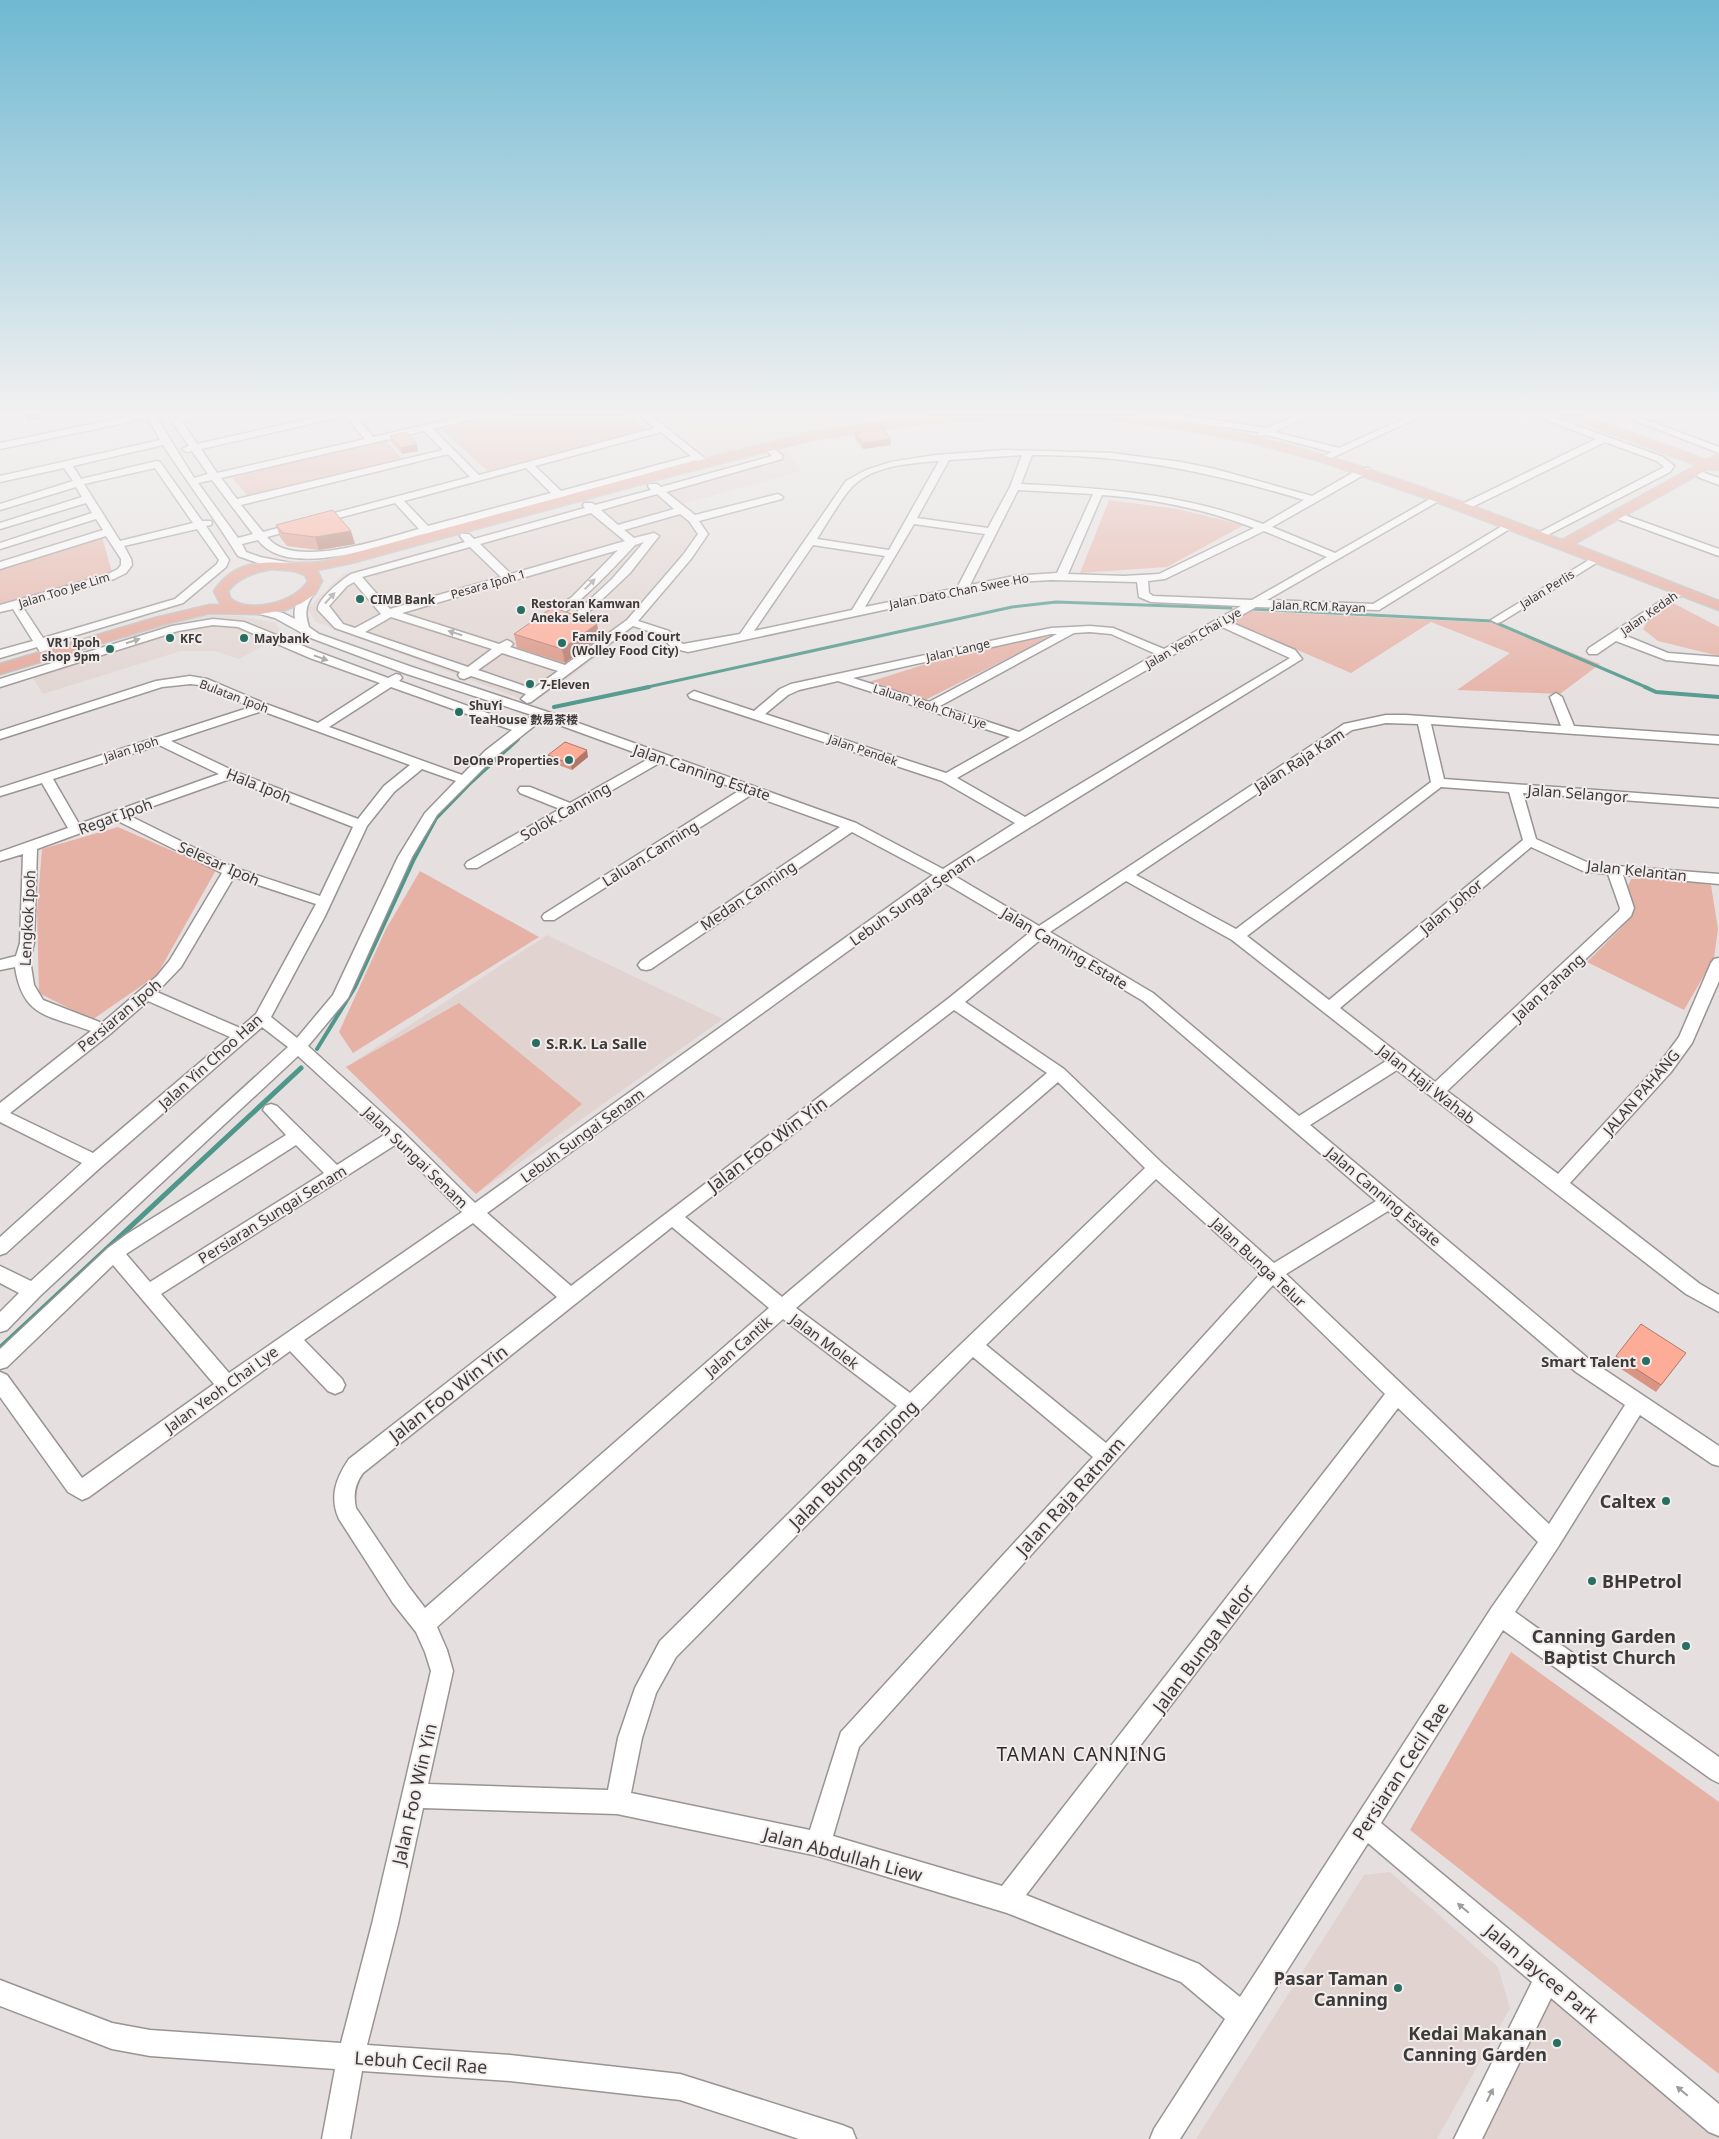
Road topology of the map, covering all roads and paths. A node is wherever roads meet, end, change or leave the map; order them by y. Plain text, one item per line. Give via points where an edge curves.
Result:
1 (42, 513) edge
2 (190, 513) edge
3 (215, 513) edge
4 (243, 513) edge
5 (347, 513) edge
6 (410, 513) edge
7 (521, 513) edge
8 (541, 513) edge
9 (593, 513) edge
10 (673, 513) edge
11 (685, 513) edge
12 (718, 513) edge
13 (724, 513) edge
14 (829, 513) edge
15 (915, 513) edge
16 (1003, 513) edge
17 (1089, 513) edge
18 (1220, 513) edge
19 (1290, 513) edge
20 (1413, 513) edge
21 (1479, 513) edge
22 (1584, 513) edge
23 (1627, 513) edge
24 (1628, 513) edge
25 (98, 514) joint
26 (1621, 517) junction
27 (693, 519) junction
28 (220, 520) junction
29 (911, 520) junction
30 (638, 524) junction
31 (198, 525) junction
32 (1511, 525) junction
33 (0, 526) edge
34 (1264, 527) junction
35 (617, 529) junction
36 (108, 532) junction
37 (993, 532) junction
38 (429, 533) junction
39 (703, 534) junction
40 (262, 536) junction
41 (654, 536) junction
42 (1540, 536) junction
43 (468, 538) junction
44 (809, 541) junction
45 (236, 542) junction
46 (632, 542) junction
47 (116, 545) junction
48 (0, 546) edge
49 (1568, 546) junction
50 (1718, 552) edge
51 (242, 554) junction
52 (892, 554) junction
53 (1336, 557) junction
54 (1597, 558) junction
55 (0, 566) edge
56 (292, 566) junction
57 (353, 570) junction
58 (1061, 576) junction
59 (508, 578) junction
60 (1142, 579) junction
61 (228, 582) junction
62 (312, 588) junction
63 (962, 589) junction
64 (1682, 590) junction
65 (1253, 603) junction
66 (16, 604) junction
67 (1719, 606) edge
68 (0, 609) edge
69 (251, 610) junction
70 (857, 611) junction
71 (390, 612) junction
72 (549, 615) junction
73 (1497, 620) dead end
74 (160, 621) junction
75 (572, 622) junction
76 (631, 622) junction
77 (1222, 622) junction
78 (534, 626) edge
79 (303, 627) junction
80 (1075, 629) junction
81 (356, 632) junction
82 (612, 636) junction
83 (744, 636) junction
84 (1615, 636) junction
85 (518, 637) edge
86 (383, 642) junction
87 (43, 648) junction
88 (502, 648) junction
89 (1593, 651) dead end
90 (0, 654) edge
91 (366, 654) junction
92 (1164, 654) junction
93 (1719, 661) edge
94 (32, 666) junction
95 (0, 669) edge
96 (565, 669) junction
97 (408, 670) junction
98 (470, 671) junction
99 (839, 677) junction
100 (390, 682) junction
101 (0, 683) edge
102 (452, 684) junction
103 (534, 693) junction
104 (694, 694) dead end
105 (1556, 697) dead end
106 (517, 706) junction
107 (931, 706) junction
108 (262, 707) junction
109 (541, 714) junction
110 (758, 714) junction
111 (1424, 720) junction
112 (320, 727) junction
113 (520, 729) junction
114 (1569, 730) junction
115 (0, 734) edge
116 (1020, 736) junction
117 (160, 740) junction
118 (1719, 740) edge
119 (659, 758) junction
120 (421, 764) junction
121 (230, 774) junction
122 (45, 777) junction
123 (947, 778) junction
124 (464, 780) junction
125 (1438, 783) junction
126 (1515, 788) junction
127 (751, 789) junction
128 (525, 790) dead end
129 (0, 792) edge
130 (1719, 803) edge
131 (570, 808) junction
132 (117, 815) junction
133 (1025, 823) junction
134 (361, 825) junction
135 (851, 826) junction
136 (76, 830) junction
137 (1530, 841) junction
138 (30, 846) junction
139 (0, 857) edge
140 (472, 865) dead end
141 (230, 871) junction
142 (1614, 871) junction
143 (943, 875) junction
144 (1127, 876) junction
145 (1718, 881) edge
146 (324, 902) junction
147 (549, 917) dead end
148 (1040, 932) junction
149 (1237, 936) junction
150 (22, 960) junction
151 (1719, 962) edge
152 (0, 965) edge
153 (646, 965) dead end
154 (147, 994) junction
155 (954, 1002) junction
156 (1330, 1008) junction
157 (262, 1018) junction
158 (104, 1030) junction
159 (241, 1035) junction
160 (298, 1047) junction
161 (1397, 1062) junction
162 (1058, 1073) junction
163 (1436, 1091) junction
164 (271, 1110) dead end
165 (0, 1114) edge
166 (1299, 1124) junction
167 (297, 1136) junction
168 (396, 1136) junction
169 (95, 1162) junction
170 (1156, 1168) junction
171 (336, 1174) junction
172 (1559, 1184) junction
173 (1390, 1201) junction
174 (474, 1213) junction
175 (672, 1217) junction
176 (0, 1248) edge
177 (114, 1253) junction
178 (1273, 1273) junction
179 (0, 1274) edge
180 (33, 1291) junction
181 (148, 1293) junction
182 (570, 1297) junction
183 (1719, 1304) edge
184 (782, 1308) junction
185 (4, 1314) edge
186 (292, 1339) junction
187 (974, 1346) junction
188 (0, 1361) edge
189 (0, 1381) edge
190 (227, 1385) junction
191 (335, 1385) dead end
192 (1397, 1394) junction
193 (1637, 1403) junction
194 (911, 1405) junction
195 (1106, 1455) junction
196 (1719, 1457) edge
197 (1551, 1540) junction
198 (1500, 1614) junction
199 (424, 1624) junction
200 (1719, 1771) edge
201 (415, 1796) junction
202 (617, 1802) junction
203 (1365, 1825) junction
204 (818, 1844) junction
205 (1007, 1900) junction
206 (1548, 1978) junction
207 (0, 1993) edge
208 (1242, 2017) junction
209 (351, 2058) junction
210 (1719, 2122) edge
211 (336, 2139) edge
212 (842, 2139) edge
213 (1164, 2139) edge
214 (1468, 2139) edge

1 - 33 street
2 - 31 street
3 - 28 street
4 - 40 street
5 - 40 street
6 - 38 street
7 - 38 main road
8 - 43 main road
9 - 35 street
10 - 30 street
11 - 27 street
12 - 27 street
13 - 39 street
14 - 44 street
15 - 29 street
16 - 37 street
17 - 58 street
18 - 34 street
19 - 34 street, Jalan Dato Chan Swee Ho
20 - 53 street, Jalan Yeoh Chai Lye
21 - 32 main road
22 - 42 street
23 - 26 main road
24 - 26 main road
25 - 36 street, Jalan Too Jee Lim
25 - 48 street
26 - 49 main road
26 - 50 street
27 - 39 street
28 - 31 street
28 - 45 street
29 - 37 street
29 - 52 street
30 - 35 street
30 - 41 street
31 - 47 street
31 - 87 street via 224,562 184,598
32 - 42 main road
32 - 65 street, Jalan RCM Rayan via 1377,607
34 - 53 street
34 - 60 street, Jalan Dato Chan Swee Ho via 1168,575
35 - 46 street
36 - 47 street, Jalan Too Jee Lim
36 - 55 street
37 - 63 street
38 - 40 street via 328,556 271,549
38 - 43 street via 456,532
38 - 56 main road via 320,566
39 - 76 street
40 - 45 street
41 - 46 street, Pesara Ipoh 1
41 - 75 street via 638,560
42 - 49 main road
43 - 57 main road
43 - 59 street
44 - 52 street
44 - 83 street
45 - 51 street
46 - 59 street, Pesara Ipoh 1
72 -> 46 street via 576,598
47 - 66 street, Jalan Too Jee Lim via 127,562 117,574
49 - 54 main road
51 - 56 street
51 - 61 street via 240,566
52 - 70 street
53 - 65 street, Jalan Yeoh Chai Lye
54 - 64 main road
54 - 73 street, Jalan Perlis
56 - 61 main road via 256,568
56 - 62 main road via 308,570 314,576
57 - 62 main road via 331,571
57 - 71 street via 381,608
81 -> 57 street via 338,625 323,607
58 - 60 street, Jalan Dato Chan Swee Ho
58 - 63 street, Jalan Dato Chan Swee Ho via 1027,577
59 - 71 street, Pesara Ipoh 1
60 - 65 street via 1143,595 1148,598
61 - 69 main road via 221,591 226,603
61 - 74 main road via 192,608
62 - 69 main road via 285,606
62 - 79 street via 299,608
63 - 70 street, Jalan Dato Chan Swee Ho
64 - 67 main road
64 - 84 street, Jalan Kedah
65 - 77 street, Jalan Yeoh Chai Lye
66 - 68 street, Jalan Too Jee Lim
66 - 87 street
69 - 74 main road via 210,609
69 - 79 street, Jalan Canning Estate via 279,614
70 - 83 street, Jalan Dato Chan Swee Ho
71 - 81 street, Pesara Ipoh 1
88 -> 71 street
72 - 75 street
72 - 78 street
74 - 87 main road
75 - 82 street
76 - 82 street
76 - 83 street, Jalan Dato Chan Swee Ho via 665,633 671,643 682,648
77 - 92 street, Jalan Yeoh Chai Lye
77 - 133 street, Lebuh Sungai Senam via 1292,652 1296,659
79 - 91 street, Jalan Canning Estate via 315,636
80 - 92 street, Jalan Lange via 1113,631
80 - 99 street, Jalan Lange via 1019,637
80 - 107 street
81 - 86 street
82 - 96 street
84 - 89 street, Jalan Kedah
84 - 93 street, Jalan Kedah via 1666,656
85 - 88 street
86 - 91 street
86 - 98 street
87 - 90 street
87 - 94 main road
88 - 96 street
88 - 98 street
91 - 97 street, Jalan Canning Estate
92 - 116 street, Jalan Yeoh Chai Lye
94 - 95 main road
94 -> 100 street via 201,622 223,622 246,626
94 - 101 street
96 - 103 street
97 - 100 street
97 - 102 street, Jalan Canning Estate
98 - 102 street
98 - 103 street
99 - 107 street, Laluan Yeoh Chai Lye
99 - 110 street, Jalan Lange via 784,692
100 - 112 street
100 - 113 street
102 - 106 street, Jalan Canning Estate
103 - 106 street
104 - 110 street, Jalan Pendek
105 - 114 street
106 - 109 street, Jalan Canning Estate
107 - 116 street, Laluan Yeoh Chai Lye
108 - 112 street, Bulatan Ipoh
108 - 115 street, Bulatan Ipoh via 197,681 176,680
108 - 117 street, Jalan Ipoh
109 - 113 street
109 - 119 street, Jalan Canning Estate
110 - 123 street, Jalan Pendek
111 - 114 street, Jalan Raja Kam
111 - 125 street
111 - 144 street, Jalan Raja Kam via 1386,719 1348,727
112 - 120 street, Bulatan Ipoh
113 - 124 street
114 - 118 street, Jalan Raja Kam
116 - 123 street, Jalan Yeoh Chai Lye
117 - 121 street, Hala Ipoh
117 - 122 street, Jalan Ipoh
119 - 127 street, Jalan Canning Estate
119 - 131 street, Solok Canning
120 - 124 street, Bulatan Ipoh
120 - 134 street, Jalan Yin Choo Han via 389,789
121 - 132 street, Regat Ipoh
121 - 134 street, Hala Ipoh
122 - 129 street, Jalan Ipoh
122 - 136 street
123 - 133 street, Jalan Pendek
124 - 160 street via 432,813 405,857 340,998
125 - 126 street, Jalan Selangor
125 - 149 street
126 - 130 street, Jalan Selangor
126 - 137 street
127 - 135 street, Jalan Canning Estate
127 - 147 street, Laluan Canning
128 - 131 street
131 - 140 street, Solok Canning
132 - 136 street, Regat Ipoh
132 - 141 street, Selesar Ipoh
133 - 143 street, Lebuh Sungai Senam
134 - 146 street, Jalan Yin Choo Han
135 - 143 street, Jalan Canning Estate
135 - 153 street, Medan Canning
136 - 138 street, Regat Ipoh
137 - 142 street, Jalan Kelantan via 1588,868
137 - 156 street, Jalan Johor
138 - 139 street, Regat Ipoh
138 - 150 street, Lengkok Ipoh via 27,943
141 - 146 street, Selesar Ipoh
141 - 154 street, Persiaran Ipoh via 176,963
142 - 145 street, Jalan Kelantan
142 - 163 street, Jalan Pahang via 1626,913
143 - 148 street, Jalan Canning Estate
143 - 174 street, Lebuh Sungai Senam
144 - 148 street, Jalan Raja Kam
144 - 149 street, Jalan Haji Wahab
146 - 157 street, Jalan Yin Choo Han
148 - 155 street, Jalan Foo Win Yin
148 - 166 street, Jalan Canning Estate via 1148,998
149 - 156 street, Jalan Haji Wahab
150 - 152 street
150 - 158 street, Lengkok Ipoh via 26,986 37,1004
151 - 172 street, JALAN PAHANG via 1686,1039 1658,1076
154 - 158 street, Persiaran Ipoh
154 - 159 street
155 - 162 street, Jalan Bunga Telur
155 - 175 street, Jalan Foo Win Yin
156 - 161 street, Jalan Haji Wahab
157 - 159 street, Jalan Yin Choo Han
157 - 160 street, Jalan Sungai Senam
158 - 165 street, Persiaran Ipoh
159 - 169 street, Jalan Yin Choo Han
160 - 168 street, Jalan Sungai Senam
160 - 180 street
161 - 163 street, Jalan Haji Wahab
161 - 166 street
162 - 170 street, Jalan Bunga Telur
162 - 184 street, Jalan Cantik
163 - 172 street, Jalan Haji Wahab
164 - 167 street
165 - 169 street
166 - 173 street, Jalan Canning Estate
167 - 171 street
167 - 177 street
168 - 171 street, Persiaran Sungai Senam
168 - 174 street, Jalan Sungai Senam
169 - 176 street, Jalan Yin Choo Han
170 - 178 street, Jalan Bunga Telur
170 - 187 street, Jalan Bunga Tanjong
171 - 181 street, Persiaran Sungai Senam
172 - 183 street, Jalan Haji Wahab via 1677,1276
173 - 178 street, Jalan Raja Ratnam
173 - 193 street, Jalan Canning Estate via 1583,1366
174 - 182 street, Jalan Sungai Senam
174 - 186 street, Jalan Yeoh Chai Lye
175 - 182 street, Jalan Foo Win Yin
175 - 184 street, Jalan Molek
177 - 181 street
177 - 188 street
178 - 192 street, Jalan Bunga Telur
178 - 195 street, Jalan Raja Ratnam
179 - 180 street
180 - 185 street
181 - 190 street
182 - 199 street, Jalan Foo Win Yin via 369,1455 356,1466 344,1488 346,1512
184 - 194 street, Jalan Molek
184 - 199 street, Jalan Cantik
186 - 190 street, Jalan Yeoh Chai Lye
186 - 191 street
187 - 194 street, Jalan Bunga Tanjong
187 - 195 street
189 - 190 street, Jalan Yeoh Chai Lye via 75,1485 82,1490
192 - 197 street, Jalan Bunga Telur
192 - 205 street, Jalan Bunga Melor
193 - 196 street, Jalan Canning Estate
193 - 197 street, Persiaran Cecil Rae
194 - 202 street, Jalan Bunga Tanjong via 668,1649 646,1688 630,1738
195 - 204 street, Jalan Raja Ratnam via 849,1740
197 - 198 street, Persiaran Cecil Rae
198 - 200 street
198 - 203 street, Persiaran Cecil Rae
199 - 201 street, Jalan Foo Win Yin via 442,1671
201 - 202 street, Jalan Abdullah Liew
201 - 209 street, Jalan Foo Win Yin
202 - 204 street, Jalan Abdullah Liew
206 -> 203 street, Jalan Jaycee Park
203 - 208 street, Persiaran Cecil Rae
204 - 205 street, Jalan Abdullah Liew
205 - 208 street, Jalan Abdullah Liew via 1190,1973
210 -> 206 street, Jalan Jaycee Park
214 -> 206 street
207 - 209 street, Lebuh Cecil Rae via 112,2036 150,2043
208 - 213 street, Persiaran Cecil Rae
209 - 211 street
209 - 212 street, Lebuh Cecil Rae via 510,2068 680,2087

